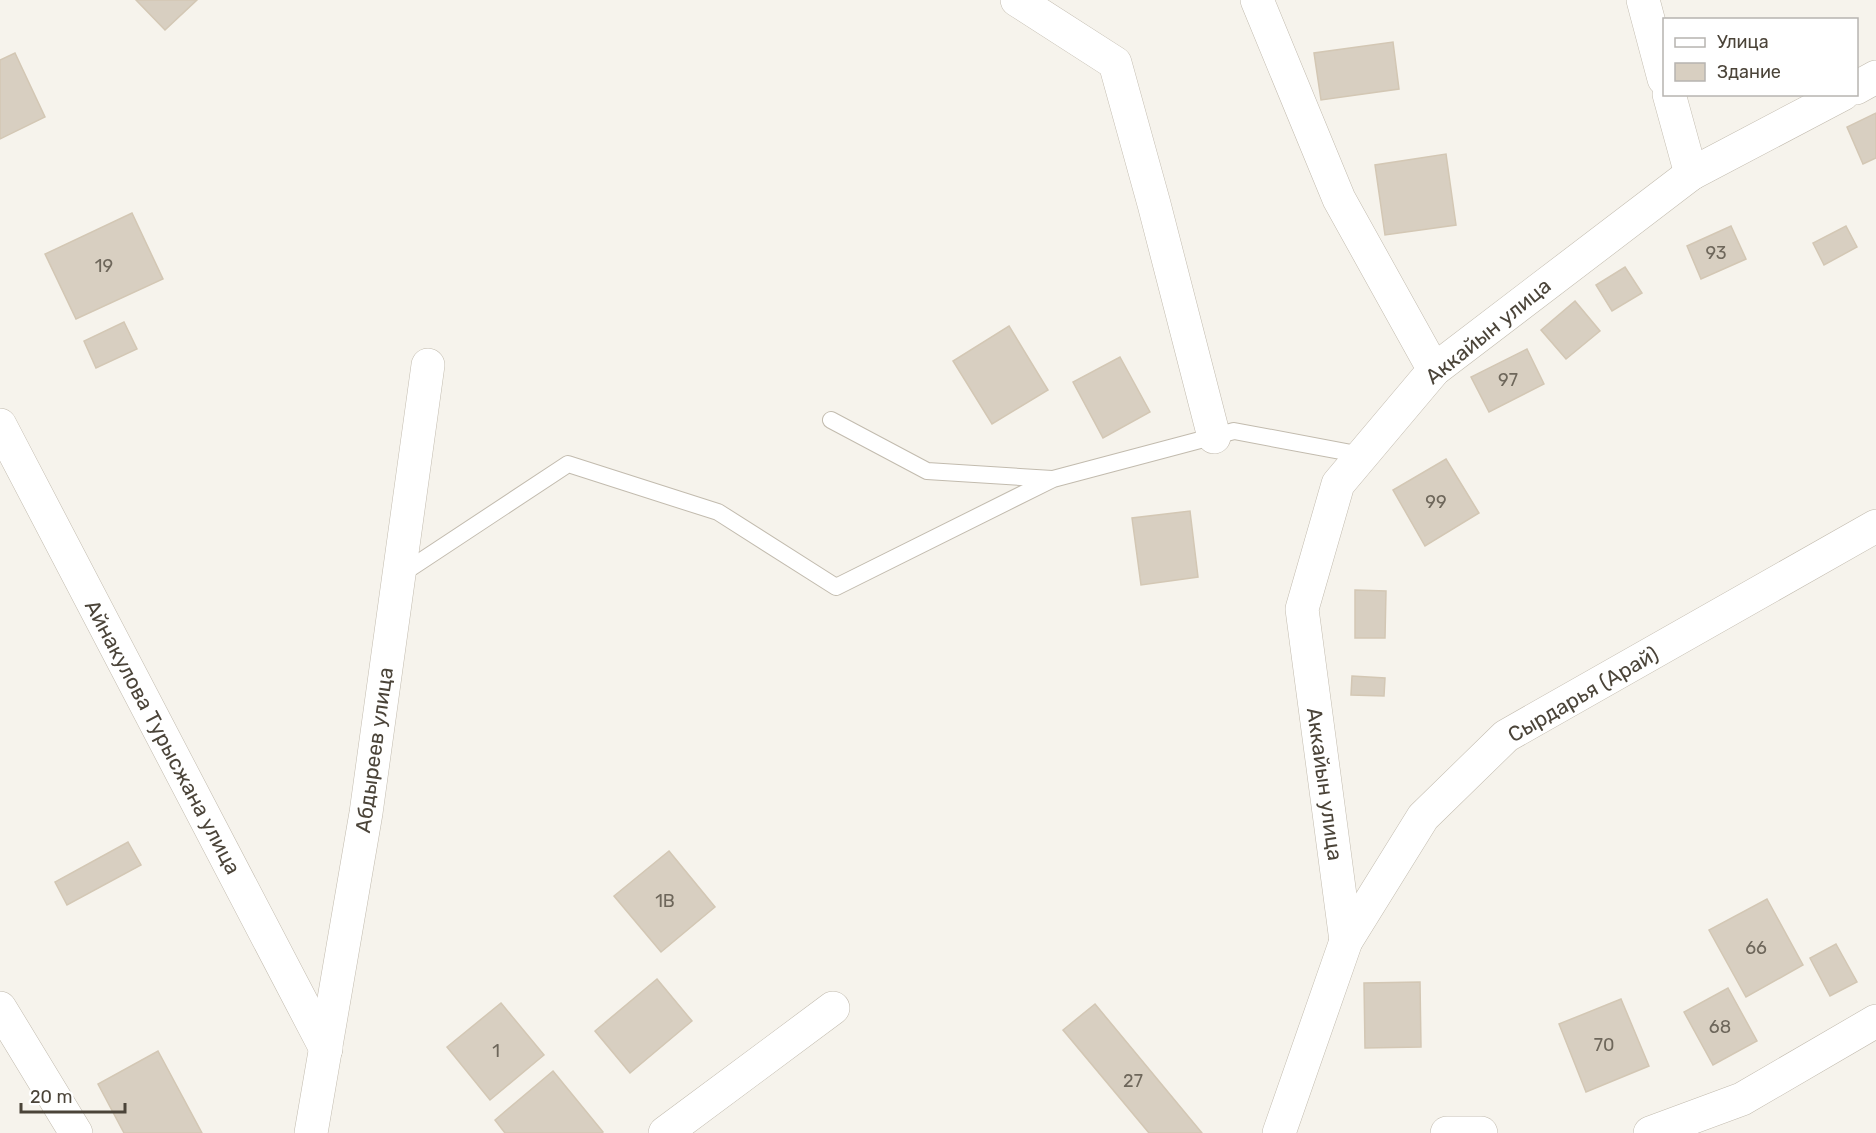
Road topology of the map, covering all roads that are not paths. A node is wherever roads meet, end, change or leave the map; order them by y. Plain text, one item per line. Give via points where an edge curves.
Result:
1 (1017, 0) edge
2 (1257, 0) edge
3 (1643, 0) edge
4 (1663, 72) edge
5 (1876, 78) edge
6 (1858, 87) edge
7 (1670, 96) edge
8 (1840, 96) edge
9 (1691, 174) junction
10 (428, 365) dead end
11 (1434, 370) junction
12 (831, 420) dead end
13 (0, 425) edge
14 (1214, 437) junction
15 (1362, 455) junction
16 (1053, 479) junction
17 (1876, 526) edge
18 (398, 577) junction
19 (1346, 941) junction
20 (0, 1008) edge
21 (833, 1008) dead end
22 (1876, 1021) edge
23 (326, 1049) junction
24 (1693, 1126) edge
25 (76, 1133) edge
26 (311, 1133) edge
27 (665, 1133) edge
28 (1279, 1133) edge
29 (1447, 1133) edge
30 (1481, 1133) edge
31 (1650, 1133) edge

1 - 14 street via 1115,63
2 - 11 street via 1339,199
3 - 4 street
5 - 6 street
7 - 9 street
8 - 9 street, Аккайын улица
9 - 11 street, Аккайын улица
10 - 18 street, Абдыреев улица
11 - 15 street, Аккайын улица
12 - 16 lane via 927,471
13 - 23 street, Айнакулова Турысжана улица
14 - 15 lane via 1234,432
14 - 16 lane
15 - 19 street, Аккайын улица via 1338,484 1302,609
16 - 18 lane via 836,587 718,512 568,465
17 - 19 street, Сырдарья (Арай) via 1506,736 1424,817
18 - 23 street, Абдыреев улица via 366,813
19 - 28 street, Сырдарья (Арай)
20 - 25 street
21 - 27 street
22 - 24 street
23 - 26 street, Абдыреев улица
24 - 31 street
29 - 30 street

